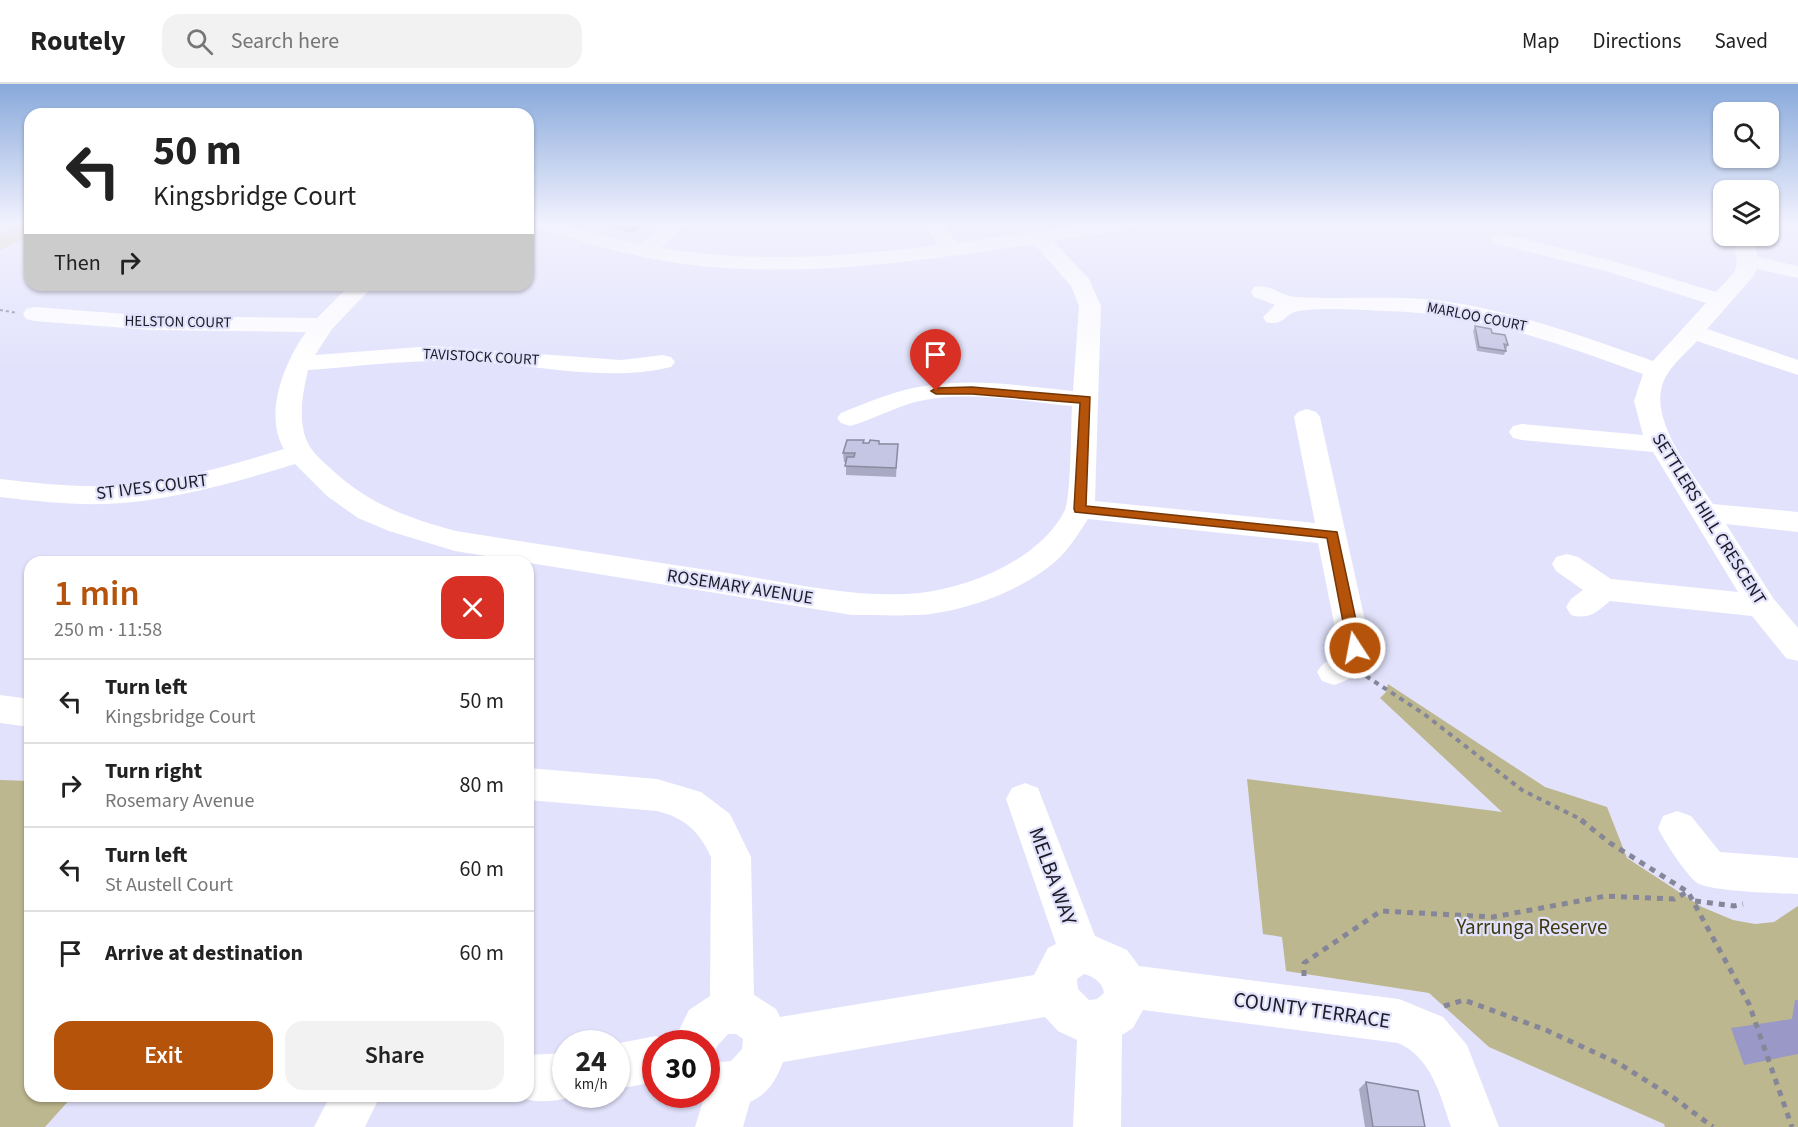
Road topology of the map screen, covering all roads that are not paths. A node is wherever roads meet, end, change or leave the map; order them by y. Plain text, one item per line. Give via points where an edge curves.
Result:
1 (1070, 272) edge
2 (1627, 272) edge
3 (1746, 272) edge
4 (357, 291) edge
5 (1262, 292) dead end
6 (1721, 301) junction
7 (34, 314) dead end
8 (322, 325) junction
9 (1693, 332) junction
10 (663, 362) dead end
11 (298, 364) junction
12 (1798, 368) edge
13 (1657, 371) junction
14 (1086, 400) junction
15 (1307, 417) dead end
16 (1501, 417) dead end
17 (850, 418) dead end
18 (1661, 445) junction
19 (301, 453) junction
20 (0, 488) edge
21 (1080, 509) junction
22 (1703, 512) junction
23 (1798, 522) edge
24 (1332, 535) junction
25 (1567, 564) dead end
26 (1762, 606) junction
27 (1798, 649) edge
28 (1341, 668) road end
29 (0, 710) edge
30 (24, 712) edge
31 (534, 785) edge
32 (1025, 799) dead end
33 (1677, 828) dead end
34 (1798, 876) edge
35 (1080, 953) junction
36 (1125, 986) junction
37 (1056, 993) junction
38 (732, 1011) junction
39 (1100, 1023) junction
40 (701, 1030) edge
41 (766, 1042) junction
42 (552, 1077) edge
43 (534, 1078) edge
44 (720, 1096) edge
45 (353, 1102) edge
46 (338, 1127) edge
47 (1097, 1127) edge
48 (1475, 1127) edge

1 - 14 street via 1088,298
2 - 6 street
3 - 6 street, SETTLERS HILL CRESCENT
4 - 8 street, ROSEMARY AVENUE
5 - 13 street, MARLOO COURT via 1282,311 1394,304 1474,313 1538,330
6 - 9 street, SETTLERS HILL CRESCENT
7 - 8 street, HELSTON COURT via 152,322
8 - 11 street, ROSEMARY AVENUE
9 - 12 street
9 - 13 street, SETTLERS HILL CRESCENT
10 - 11 street, TAVISTOCK COURT via 621,367 432,353
11 - 19 street, ROSEMARY AVENUE via 290,393 289,426
13 - 18 street, SETTLERS HILL CRESCENT via 1647,401
14 - 17 street via 972,390 936,391 901,398
14 - 21 street
15 - 24 street
16 - 18 street via 1517,438
18 - 22 street, SETTLERS HILL CRESCENT
19 - 20 street, ST IVES COURT via 221,478 134,493 77,495
19 - 21 street, ROSEMARY AVENUE via 336,489 367,510 408,528 446,538 852,604 919,604 986,588 1045,554
21 - 24 street
22 - 23 street
22 - 26 street, SETTLERS HILL CRESCENT
24 - 28 street via 1355,648
25 - 26 street via 1593,598
26 - 27 street, SETTLERS HILL CRESCENT
29 - 30 street
31 - 38 street via 657,795 688,804 716,826 731,857
32 - 35 street, MELBA WAY
33 - 34 street via 1699,880
35 - 36 street via 1103,957 1120,974
35 - 37 street via 1062,963 1056,972
36 - 39 street via 1120,1010
36 - 48 street, COUNTY TERRACE via 1399,1021 1427,1033 1451,1061
37 - 39 street via 1068,1012
37 - 41 street
38 - 40 street via 711,1020
38 - 41 street via 752,1016
39 - 47 street
41 - 44 street via 760,1065
42 - 43 street
45 - 46 street

